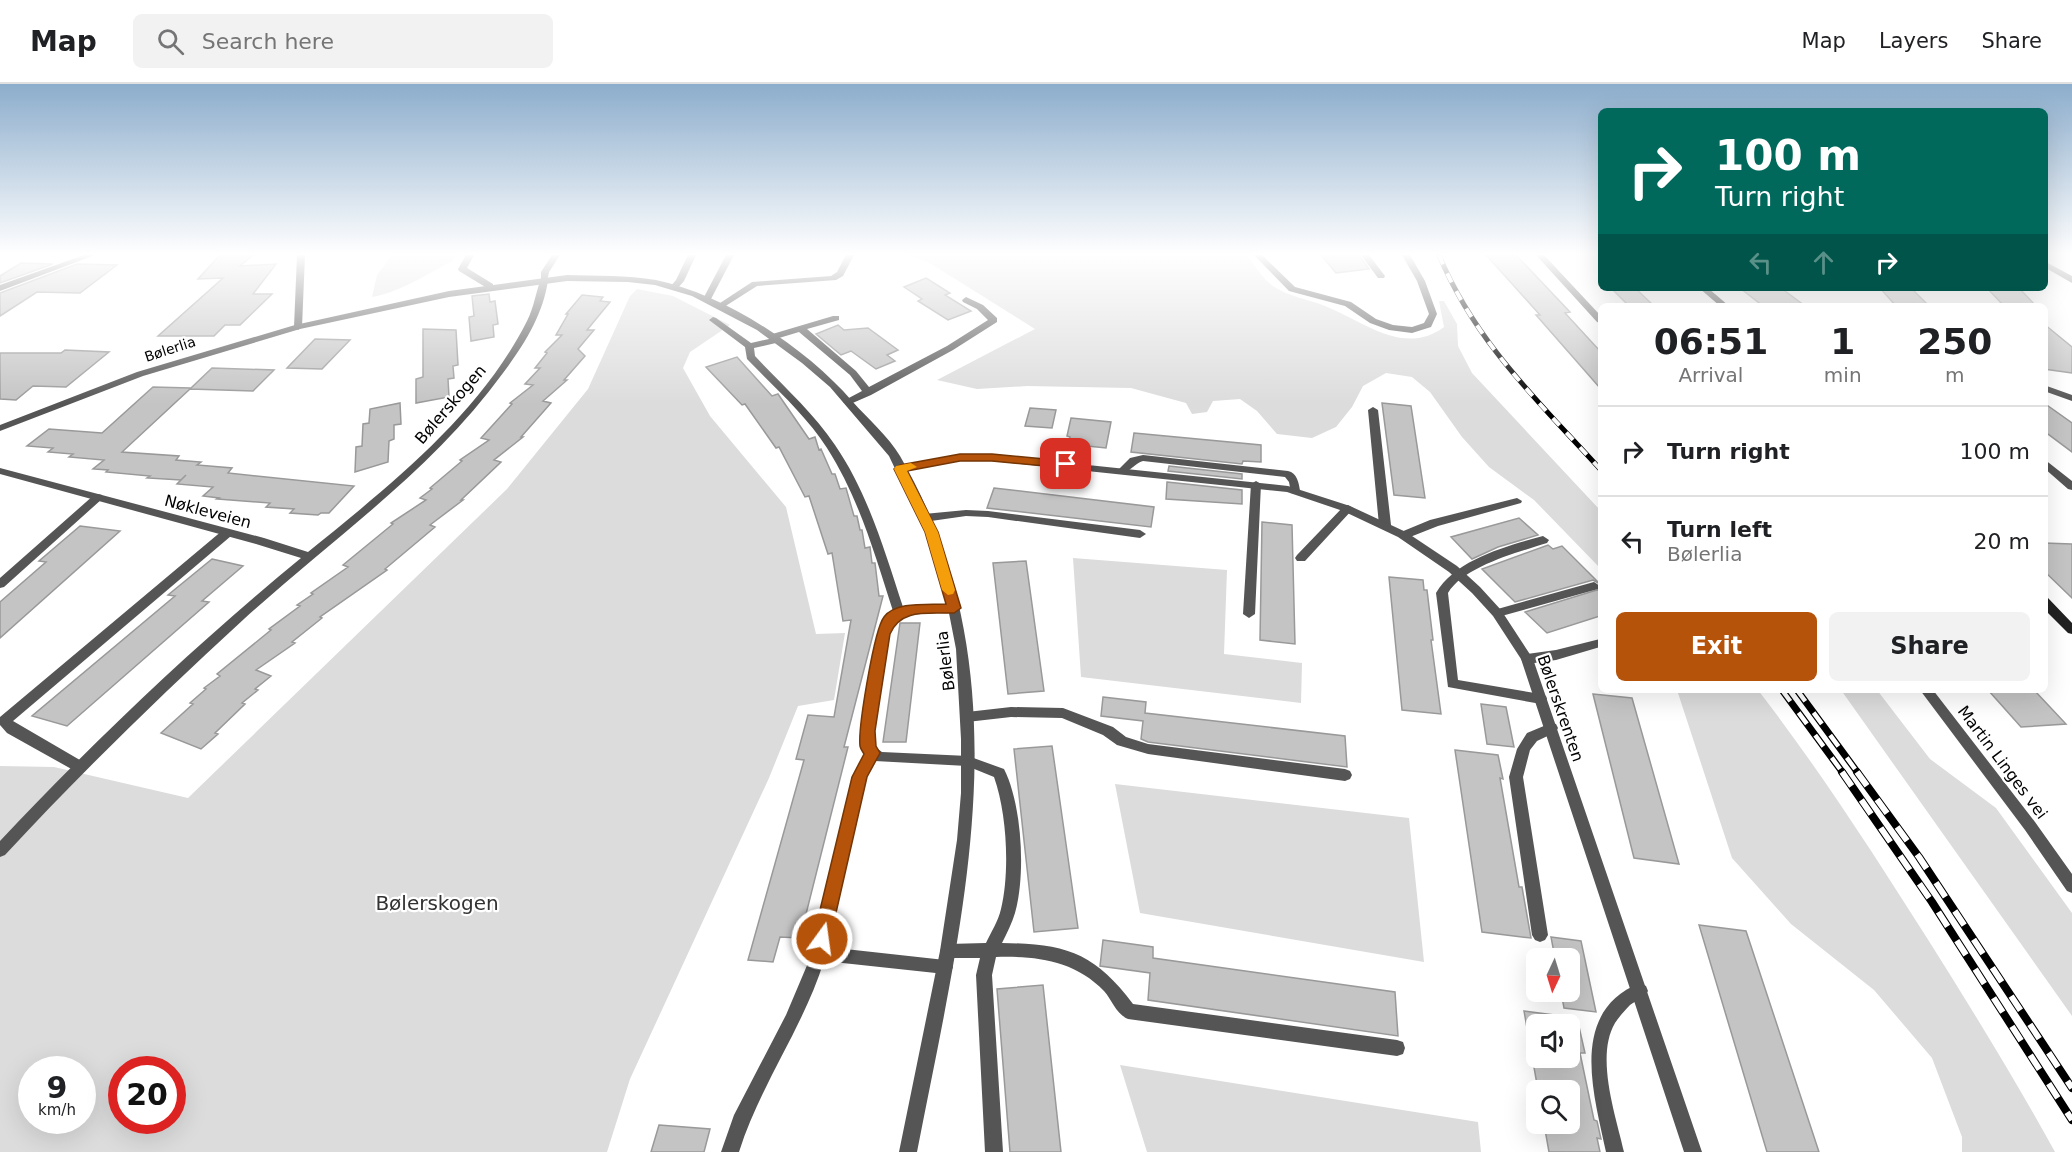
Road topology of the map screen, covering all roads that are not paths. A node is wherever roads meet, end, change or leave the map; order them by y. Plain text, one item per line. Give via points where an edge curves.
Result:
1 (299, 305) edge
2 (389, 305) edge
3 (539, 305) edge
4 (976, 305) edge
5 (1349, 305) edge
6 (1430, 305) edge
7 (1586, 305) edge
8 (721, 306) edge
9 (836, 318) dead end
10 (1598, 318) edge
11 (713, 320) dead end
12 (298, 327) junction
13 (801, 329) junction
14 (775, 339) junction
15 (749, 346) junction
16 (2048, 389) edge
17 (868, 393) junction
18 (2072, 398) edge
19 (848, 402) junction
20 (1373, 410) dead end
21 (0, 428) edge
22 (2048, 466) edge
23 (900, 469) junction
24 (1123, 470) junction
25 (0, 471) edge
26 (1256, 484) junction
27 (2072, 487) edge
28 (1295, 491) junction
29 (98, 497) junction
30 (1517, 501) dead end
31 (1348, 508) junction
32 (924, 518) junction
33 (1384, 525) junction
34 (227, 533) junction
35 (1140, 534) dead end
36 (1405, 535) junction
37 (1543, 540) dead end
38 (310, 557) junction
39 (1301, 558) dead end
40 (1460, 574) junction
41 (0, 584) edge
42 (1594, 586) dead end
43 (2048, 605) edge
44 (954, 608) junction
45 (899, 612) junction
46 (1498, 613) junction
47 (1249, 614) dead end
48 (2072, 630) edge
49 (1598, 643) edge
50 (1527, 659) junction
51 (1928, 693) edge
52 (1541, 699) junction
53 (967, 717) junction
54 (2, 721) edge
55 (1551, 728) junction
56 (873, 753) junction
57 (968, 761) junction
58 (80, 767) junction
59 (1345, 775) dead end
60 (0, 851) edge
61 (2072, 886) edge
62 (1540, 935) dead end
63 (989, 950) junction
64 (948, 951) junction
65 (818, 953) junction
66 (945, 967) junction
67 (1640, 991) junction
68 (1397, 1047) dead end
69 (730, 1152) edge
70 (908, 1152) edge
71 (994, 1152) edge
72 (1615, 1152) edge
73 (1693, 1152) edge

1 - 12 street
2 - 12 street, Bølerlia
3 - 38 street, Bølerskogen via 522,339 479,401 414,468
4 - 17 street via 994,320
5 - 6 street via 1382,325 1412,330 1428,326 1433,314
7 - 10 street
8 - 14 street, Bølerlia
9 - 13 street
11 - 15 street
12 - 21 street, Bølerlia via 157,369
13 - 14 street
13 - 17 street via 853,373
14 - 15 street
14 - 19 street, Bølerlia via 833,385
15 - 45 street via 750,357 831,446 853,485
16 - 18 street
17 - 19 street
19 - 23 street, Bølerlia via 894,455
20 - 33 street
22 - 27 street
23 - 24 street, Bølerskrenten via 960,458 992,458
23 - 32 street, Bølerlia
24 - 26 street, Bølerskrenten
24 - 28 street via 1143,458 1239,468 1288,474
25 - 29 street, Nøkleveien
26 - 28 street, Bølerskrenten
26 - 47 street
28 - 31 street, Bølerskrenten
29 - 34 street, Nøkleveien
29 - 41 street
30 - 36 street via 1434,522
31 - 33 street, Bølerskrenten
31 - 39 street
32 - 35 street via 988,514
32 - 44 street, Bølerlia via 932,532
33 - 36 street, Bølerskrenten
34 - 38 street, Nøkleveien
34 - 54 street
36 - 40 street, Bølerskrenten
37 - 40 street via 1493,557
38 - 58 street, Bølerskogen via 196,657
40 - 46 street, Bølerskrenten
40 - 52 street via 1442,593 1452,684
42 - 46 street
43 - 48 main road
44 - 45 street
44 - 53 street, Bølerlia via 962,649
45 - 56 street via 889,620 883,634 868,731 868,748
46 - 50 street, Bølerskrenten
49 - 50 street
50 - 52 street, Bølerskrenten
51 - 61 street, Martin Linges vei
52 - 55 street, Bølerskrenten
53 - 57 street, Bølerlia
53 - 59 street via 1011,712 1063,713 1148,749
54 - 58 street
55 - 62 street via 1532,737 1516,777
55 - 67 street, Bølerskrenten
56 - 57 street via 882,757
56 - 65 street via 859,777
57 - 63 street via 999,773 1007,800 1012,893 1001,930
57 - 64 street, Bølerlia via 964,840
58 - 60 street, Bølerskogen
63 - 64 street
63 - 68 street via 1041,950 1083,963 1117,993 1128,1011
63 - 71 street via 984,994
64 - 66 street, Bølerlia
65 - 66 street
65 - 69 street via 799,1003 740,1121
66 - 70 street, Bølerlia
67 - 72 street via 1621,1003 1608,1021 1598,1059
67 - 73 street, Bølerskrenten

